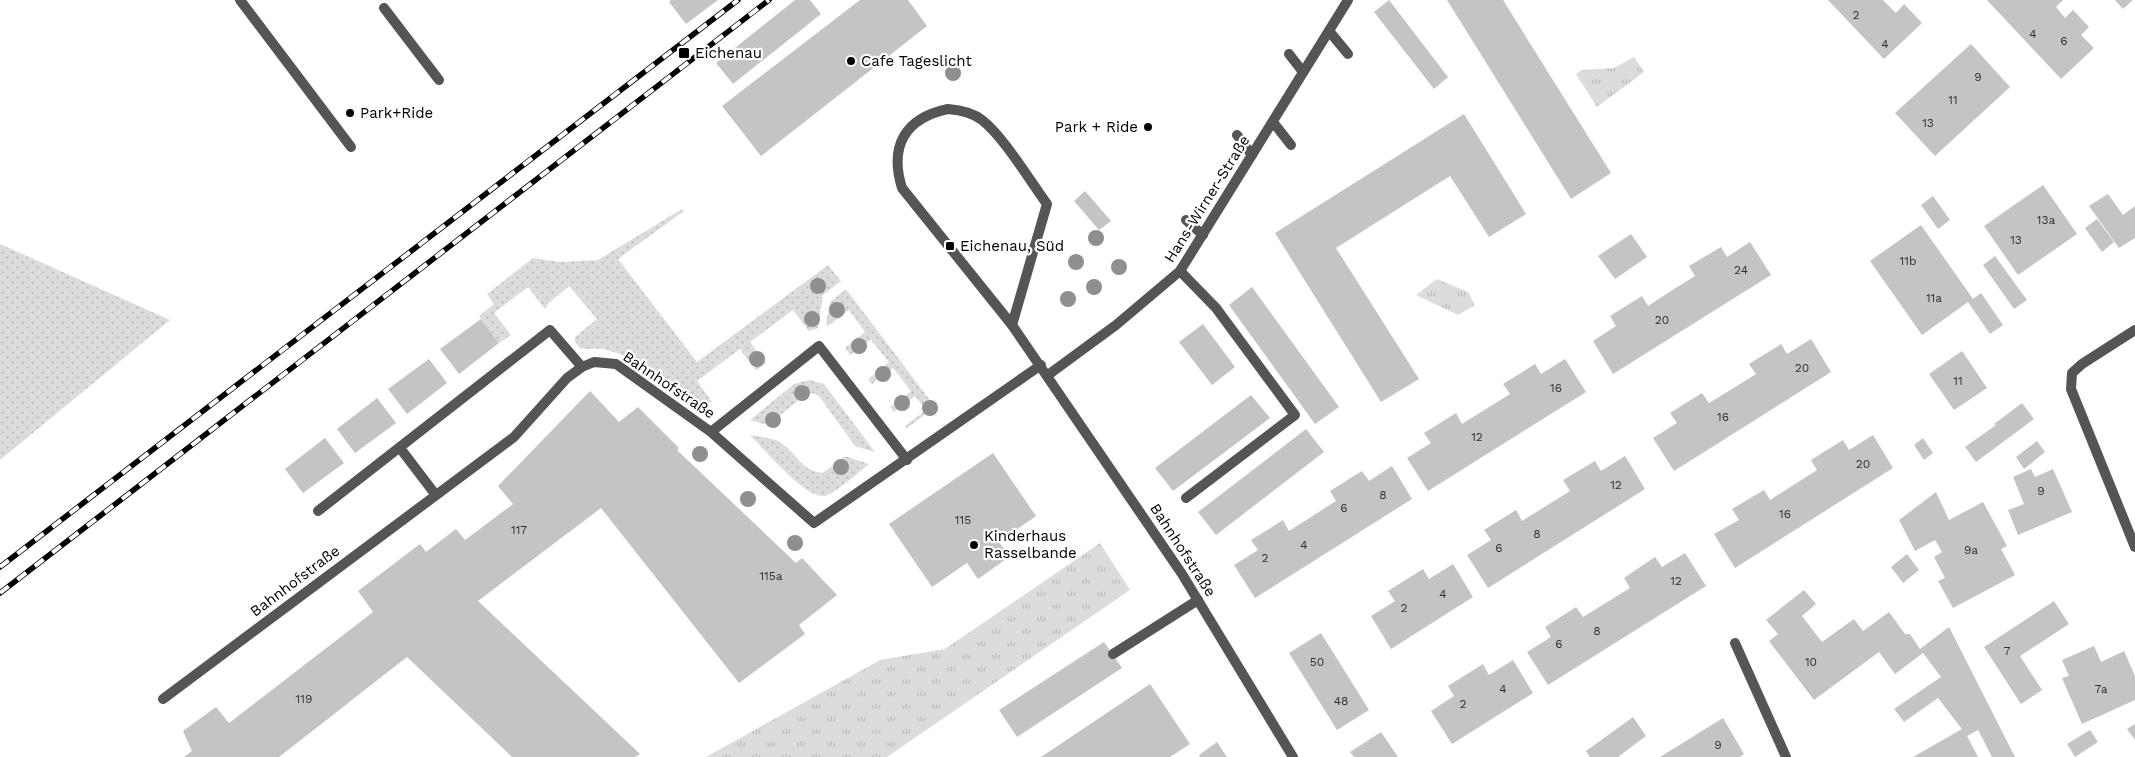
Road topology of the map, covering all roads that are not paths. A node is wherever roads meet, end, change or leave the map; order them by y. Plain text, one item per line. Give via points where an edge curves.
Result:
1 (240, 0) edge
2 (1348, 0) edge
3 (384, 8) dead end
4 (1329, 31) junction
5 (1290, 54) dead end
6 (1348, 54) dead end
7 (1304, 72) junction
8 (439, 80) dead end
9 (1273, 122) junction
10 (1238, 135) dead end
11 (1291, 144) dead end
12 (351, 147) dead end
13 (1252, 155) junction
14 (1186, 220) dead end
15 (1203, 235) junction
16 (1180, 271) junction
17 (1012, 325) junction
18 (2135, 330) edge
19 (1041, 365) junction
20 (582, 366) junction
21 (1048, 375) junction
22 (711, 432) junction
23 (400, 448) junction
24 (907, 460) junction
25 (435, 494) junction
26 (1186, 498) dead end
27 (318, 511) dead end
28 (2135, 546) edge
29 (1198, 600) junction
30 (1735, 643) dead end
31 (1113, 654) dead end
32 (162, 699) dead end
33 (1293, 757) edge
34 (1786, 757) edge

1 - 12 street
2 - 4 street, Hans-Wirner-Straße
3 - 8 street
4 - 6 street
4 - 7 street, Hans-Wirner-Straße
5 - 7 street
7 - 9 street, Hans-Wirner-Straße
9 - 11 street
9 - 13 street, Hans-Wirner-Straße
10 - 13 street
13 - 15 street, Hans-Wirner-Straße
14 - 15 street
15 - 16 street, Hans-Wirner-Straße
16 - 21 street, Hans-Wirner-Straße
16 - 26 street via 1216,308 1295,415
17 - 17 street, Bahnhofstraße via 1047,204 993,130 981,119 965,111 948,109 932,112 904,134 896,170 902,188
17 - 19 street, Bahnhofstraße
18 - 28 street via 2072,373 2071,389
19 - 21 street, Bahnhofstraße
19 - 24 street, Bahnhofstraße
20 - 22 street, Bahnhofstraße via 594,362 616,364
20 - 23 street via 550,330
20 - 25 street, Bahnhofstraße via 567,378 514,438
21 - 29 street, Bahnhofstraße
22 - 24 street, Bahnhofstraße via 814,524
22 - 24 street via 819,346
23 - 25 street
23 - 27 street
25 - 32 street, Bahnhofstraße
29 - 31 street
29 - 33 street, Bahnhofstraße
30 - 34 street

